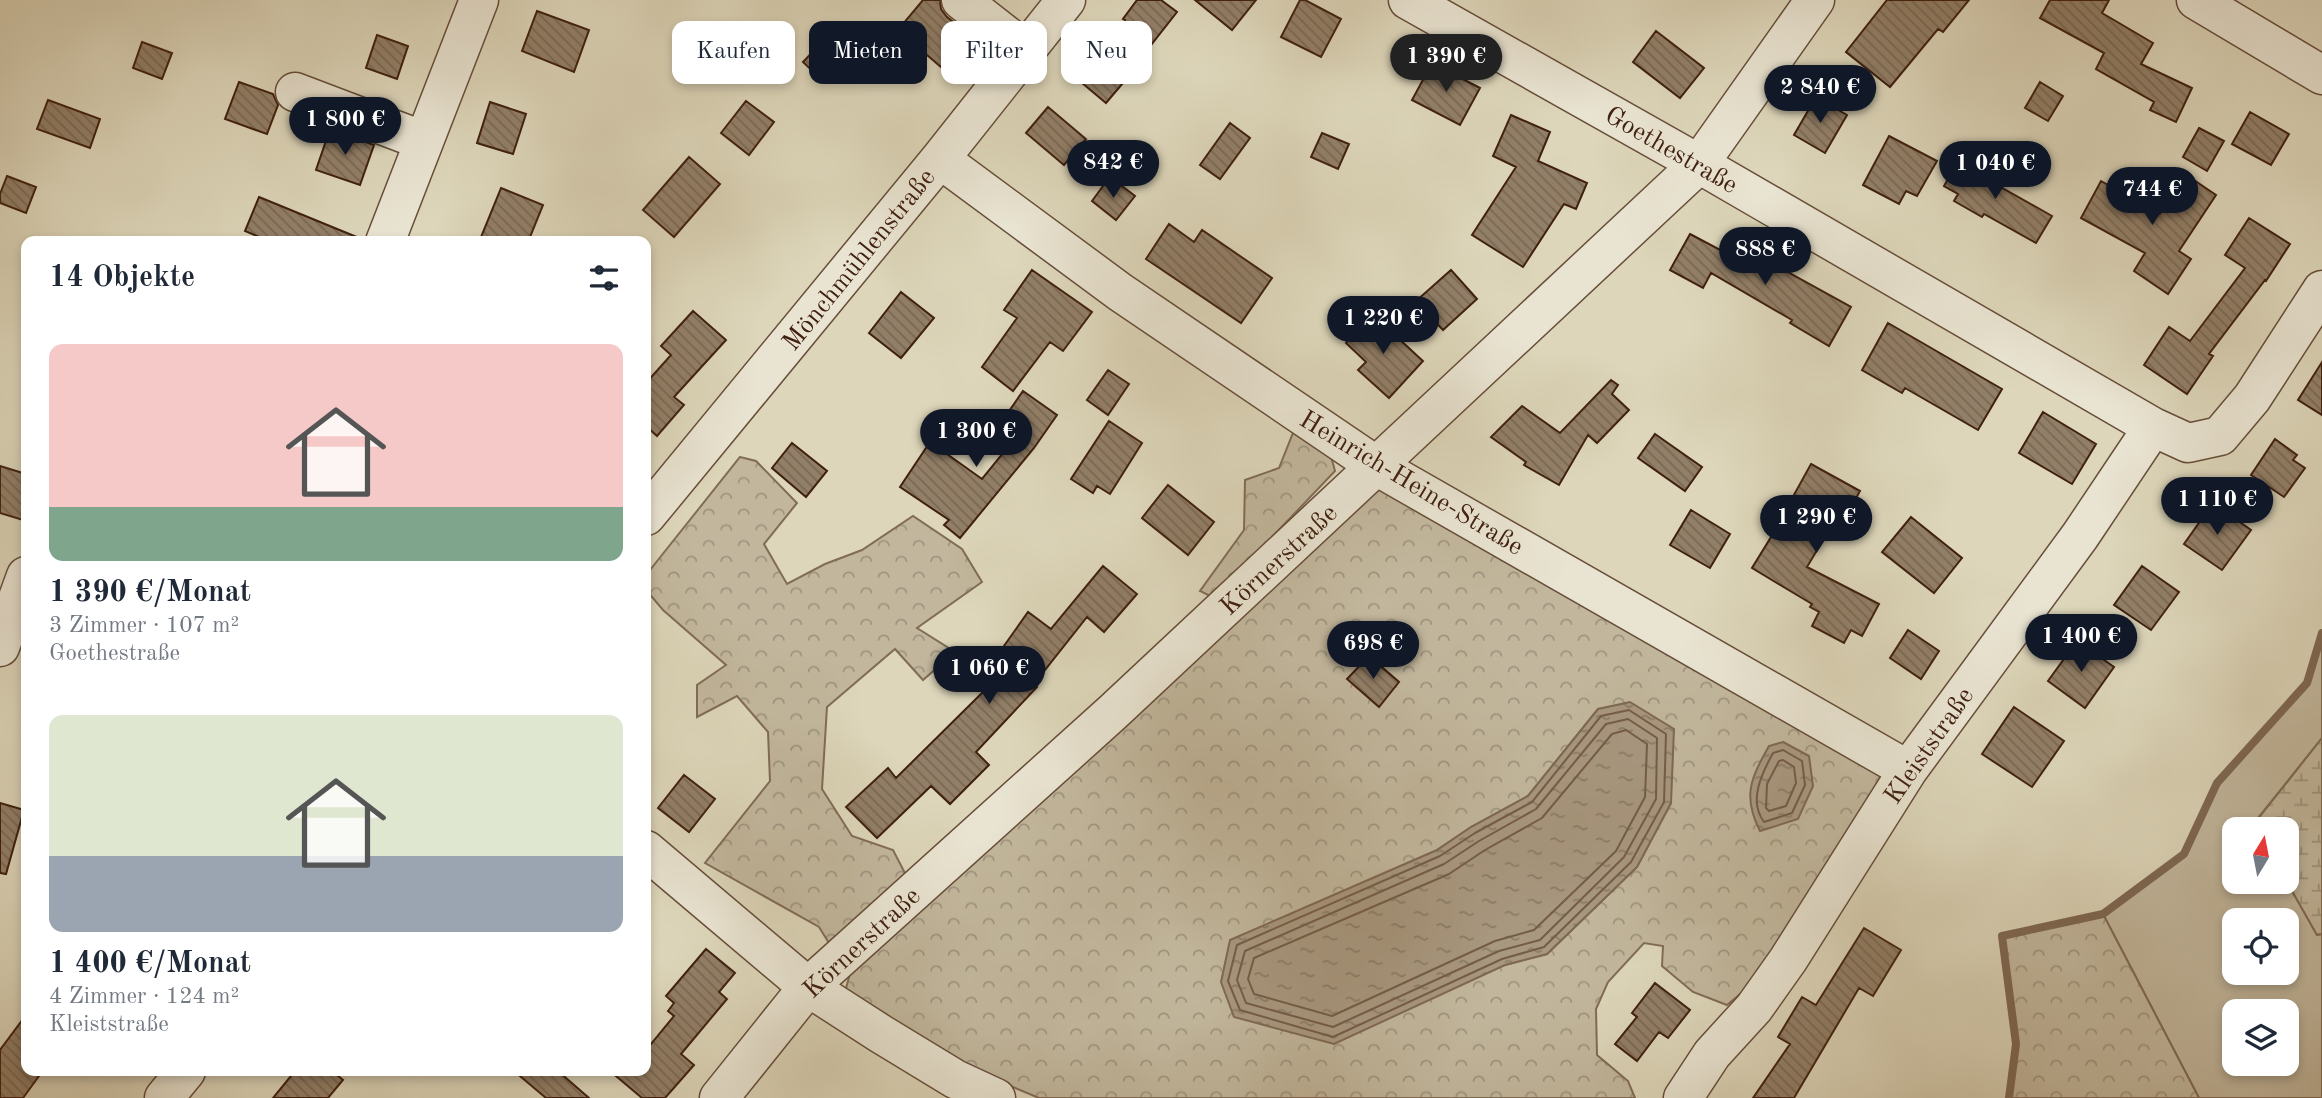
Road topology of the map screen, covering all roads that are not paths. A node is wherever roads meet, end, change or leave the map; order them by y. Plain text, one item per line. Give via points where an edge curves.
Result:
1 (479, 0) edge
2 (961, 0) edge
3 (1066, 0) edge
4 (1408, 0) edge
5 (1815, 0) edge
6 (2196, 0) edge
7 (988, 21) edge
8 (1047, 23) edge
9 (2322, 75) edge
10 (998, 84) edge
11 (295, 92) dead end
12 (424, 141) junction
13 (940, 159) junction
14 (1699, 164) junction
15 (387, 236) edge
16 (2322, 290) edge
17 (2153, 426) junction
18 (1378, 467) junction
19 (651, 510) edge
20 (0, 563) edge
21 (21, 571) edge
22 (21, 587) edge
23 (0, 647) edge
24 (1908, 770) junction
25 (651, 854) edge
26 (808, 987) junction
27 (182, 1076) edge
28 (164, 1098) edge
29 (719, 1098) edge
30 (996, 1098) edge
31 (1683, 1098) edge

1 - 12 street
2 - 7 street
3 - 8 street, Mönchmühlenstraße
4 - 14 street, Goethestraße
5 - 14 street, Körnerstraße
6 - 9 street
10 - 13 street, Mönchmühlenstraße
11 - 12 street
12 - 15 street
13 - 18 street, Heinrich-Heine-Straße via 1120,292
13 - 19 street, Mönchmühlenstraße
14 - 17 street, Goethestraße
14 - 18 street, Körnerstraße
16 - 17 street via 2252,398 2220,436 2188,443
17 - 24 street, Kleiststraße via 2080,536
18 - 24 street, Heinrich-Heine-Straße
18 - 26 street, Körnerstraße
20 - 21 street
22 - 23 street
24 - 31 street, Kleiststraße via 1788,960
25 - 26 street
26 - 29 street, Körnerstraße
26 - 30 street via 955,1079
27 - 28 street

